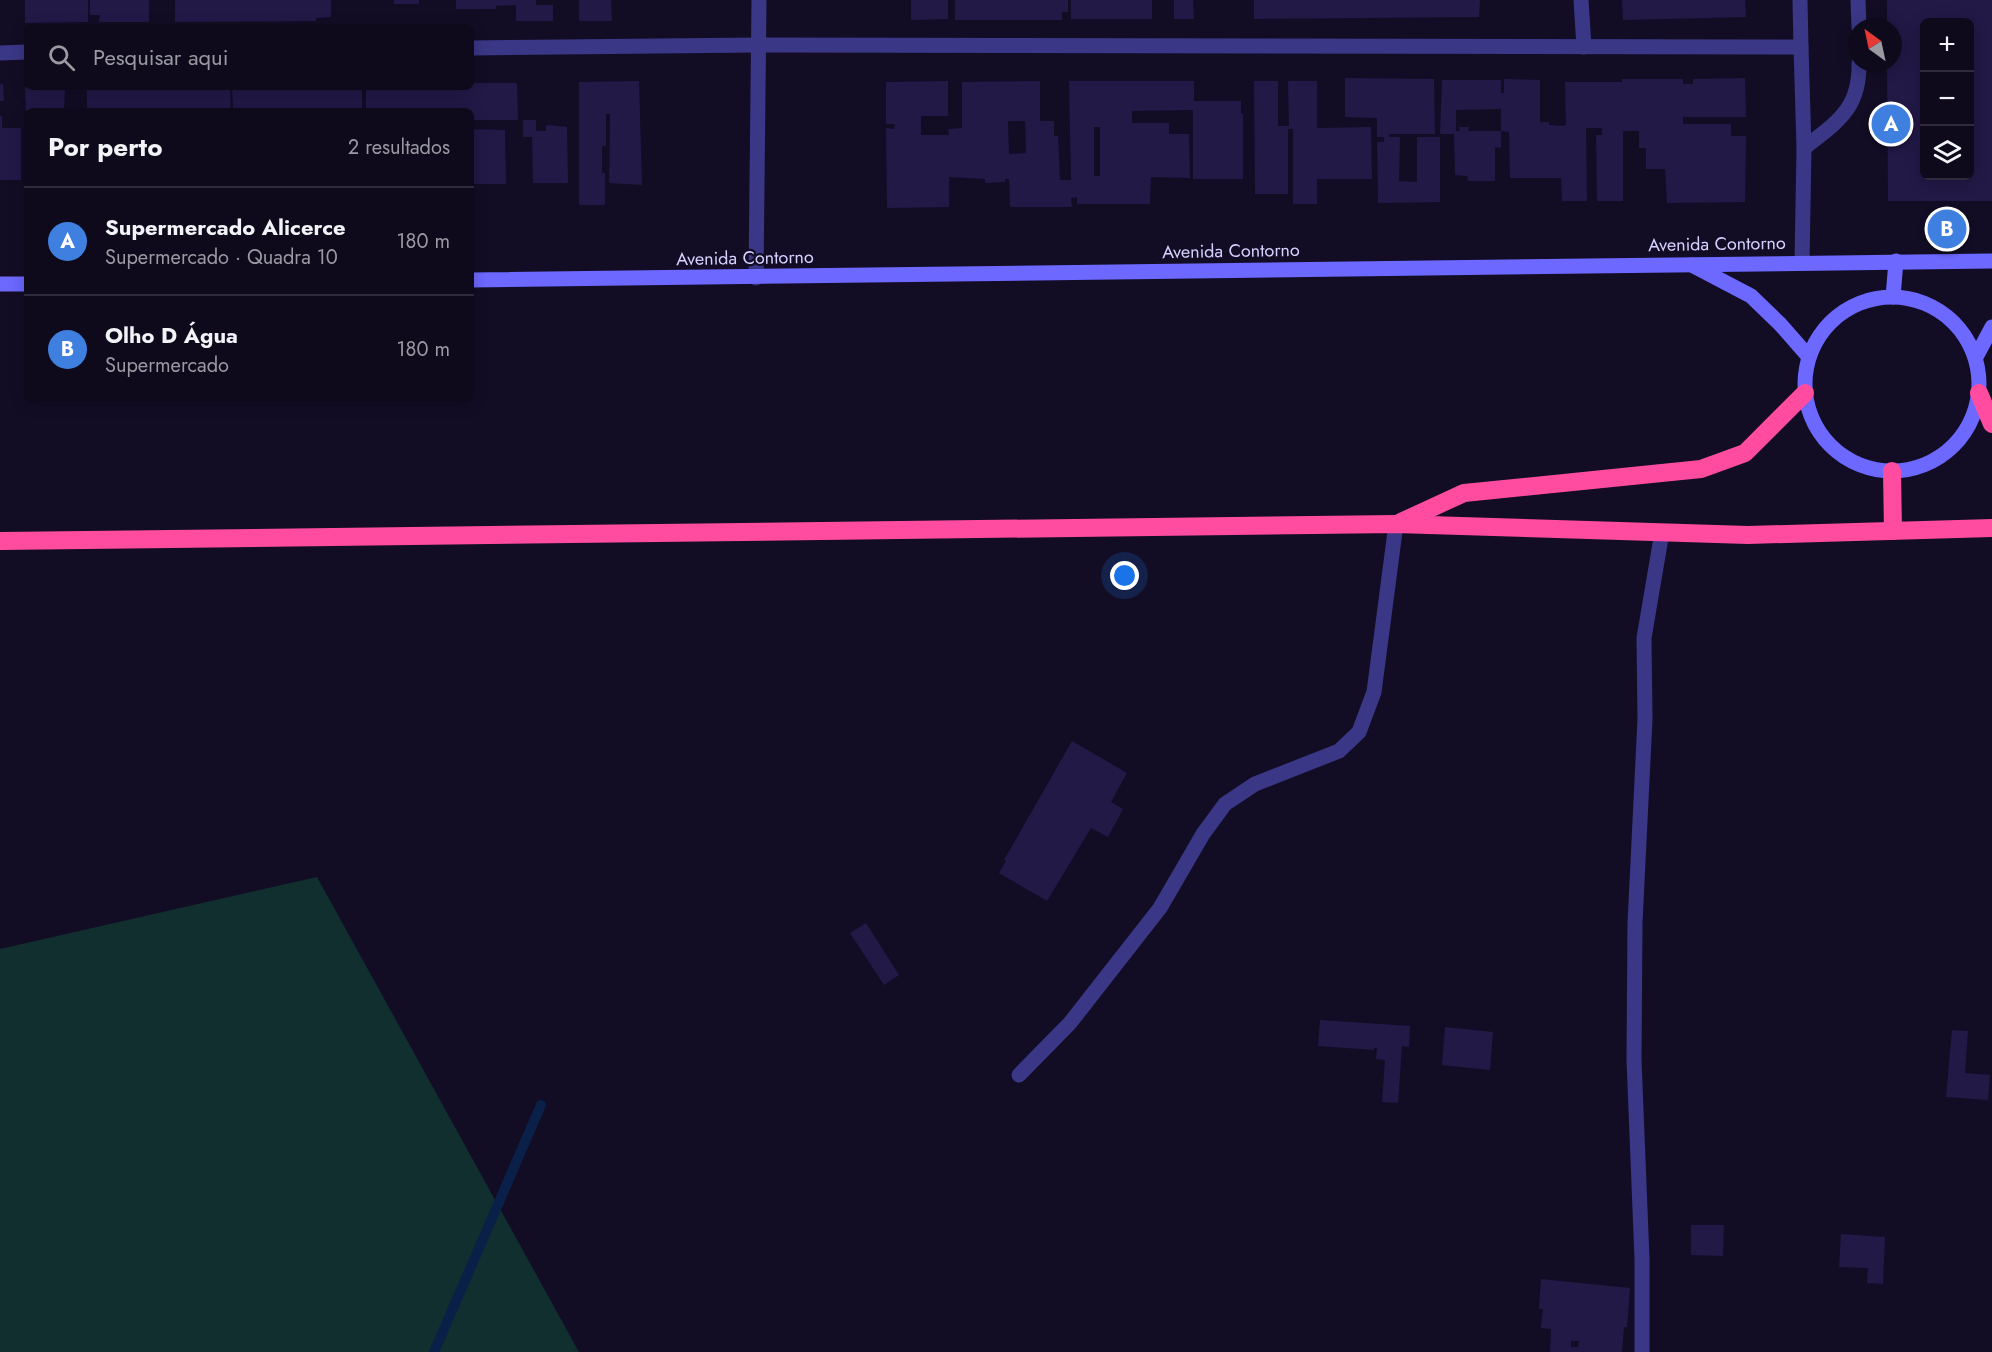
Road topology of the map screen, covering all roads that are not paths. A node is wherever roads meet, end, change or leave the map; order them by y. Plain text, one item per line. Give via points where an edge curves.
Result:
1 (759, 0) edge
2 (1581, 0) edge
3 (1800, 0) edge
4 (1858, 0) edge
5 (1859, 18) edge
6 (758, 45) junction
7 (1584, 47) junction
8 (1801, 47) junction
9 (474, 48) edge
10 (24, 52) edge
11 (0, 53) edge
12 (1859, 72) edge
13 (1804, 148) junction
14 (1896, 261) junction
15 (1992, 261) edge
16 (1802, 263) junction
17 (1689, 264) junction
18 (756, 278) junction
19 (474, 280) edge
20 (0, 284) edge
21 (24, 284) edge
22 (1893, 297) junction
23 (1992, 327) edge
24 (1809, 357) junction
25 (1976, 357) junction
26 (1805, 393) junction
27 (1979, 393) junction
28 (1992, 424) edge
29 (1892, 471) junction
30 (1396, 524) junction
31 (1992, 528) edge
32 (1893, 531) junction
33 (1662, 532) junction
34 (0, 541) edge
35 (1019, 1075) dead end
36 (1642, 1352) edge

1 - 6 street
2 - 7 street
3 - 8 street
4 - 5 street
6 - 7 street
6 - 9 street
6 - 18 street
7 - 8 street
8 - 13 street
10 - 11 street
12 - 13 street via 1844,116
13 - 16 street
14 - 15 street, Avenida Contorno
14 - 16 street, Avenida Contorno
14 - 22 street
16 - 17 street, Avenida Contorno
17 - 18 street, Avenida Contorno
17 - 24 street via 1751,296
18 - 19 street, Avenida Contorno
20 - 21 street
22 - 24 street via 1857,304 1841,313 1827,326
22 - 25 street via 1920,302 1944,314 1958,326
23 - 25 street
24 - 26 street
25 - 27 street
26 - 29 street via 1816,428 1833,448 1856,464
26 - 30 highway via 1745,453 1701,469 1464,493
27 - 28 highway
27 - 29 street via 1968,428 1943,454 1910,470
29 - 32 highway
30 - 33 highway
30 - 34 highway
30 - 35 street via 1374,692 1359,732 1339,751 1254,784 1225,804 1160,908 1070,1023
31 - 32 highway
32 - 33 highway via 1748,535
33 - 36 street via 1644,638 1635,923 1634,1060

